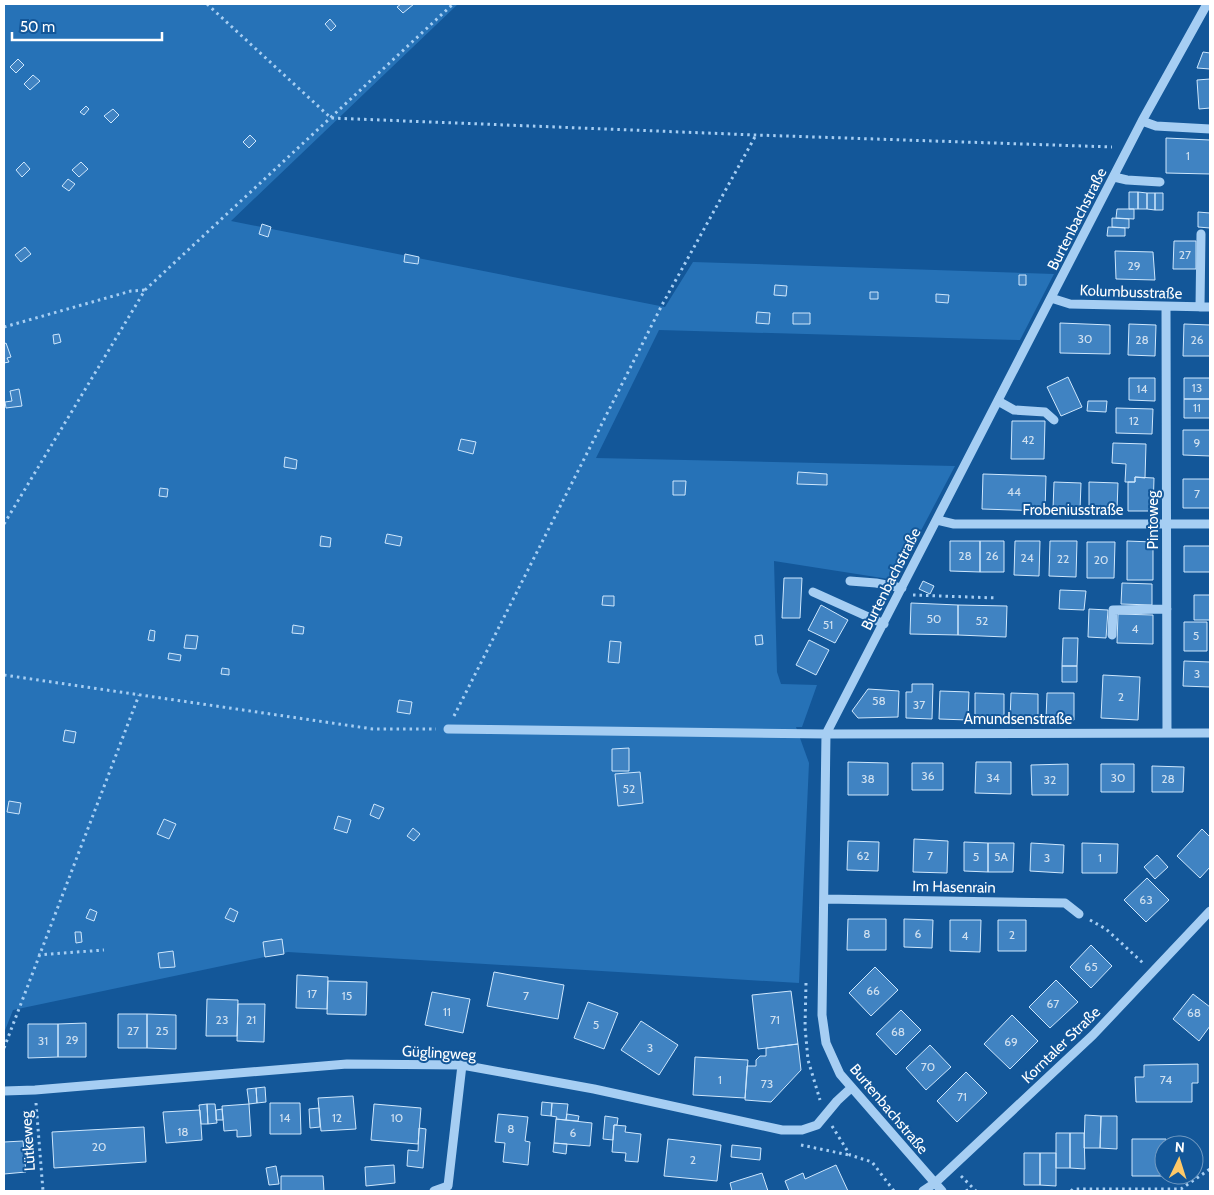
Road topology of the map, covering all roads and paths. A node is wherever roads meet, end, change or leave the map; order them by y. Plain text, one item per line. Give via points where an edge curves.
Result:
1 (207, 4) edge
2 (453, 4) edge
3 (1206, 4) edge
4 (331, 118) junction
5 (1142, 121) junction
6 (1210, 129) edge
7 (756, 136) junction
8 (1127, 151) junction
9 (1114, 177) junction
10 (1160, 182) dead end
11 (1201, 234) dead end
12 (145, 290) junction
13 (1051, 298) junction
14 (1166, 307) junction
15 (1200, 307) junction
16 (1210, 307) edge
17 (4, 327) edge
18 (998, 401) junction
19 (1054, 420) dead end
20 (937, 520) junction
21 (4, 524) edge
22 (1167, 524) junction
23 (1210, 524) edge
24 (850, 581) dead end
25 (902, 588) junction
26 (813, 592) dead end
27 (997, 598) dead end
28 (1167, 609) junction
29 (884, 624) junction
30 (1112, 635) dead end
31 (4, 675) edge
32 (139, 695) junction
33 (448, 729) junction
34 (1167, 732) junction
35 (1210, 733) edge
36 (826, 734) junction
37 (824, 899) junction
38 (1210, 911) edge
39 (1078, 914) joint
40 (104, 950) dead end
41 (38, 955) junction
42 (1153, 971) junction
43 (4, 1048) edge
44 (462, 1065) junction
45 (851, 1088) junction
46 (35, 1090) junction
47 (4, 1091) edge
48 (796, 1144) dead end
49 (850, 1155) dead end
50 (953, 1166) junction
51 (1210, 1170) edge
52 (935, 1183) junction
53 (971, 1188) junction
54 (448, 1189) edge
55 (1115, 1190) edge
56 (43, 1191) edge
57 (434, 1191) edge
58 (923, 1191) edge
59 (942, 1191) edge
60 (966, 1191) edge
61 (976, 1191) edge
62 (1071, 1191) edge

1 - 4 path
2 - 4 path
3 - 5 street, Burtenbachstraße
4 - 7 path
4 - 12 path
5 - 6 street via 1156,126
5 - 8 street, Burtenbachstraße
7 - 8 path via 1115,147
7 - 33 path via 662,305
8 - 9 street, Burtenbachstraße
9 - 10 street
9 - 13 street, Burtenbachstraße
11 - 15 street
12 - 17 path via 131,291
12 - 21 path
13 - 14 street, Kolumbusstraße via 1070,304
13 - 18 street, Burtenbachstraße
14 - 15 street, Kolumbusstraße
14 - 22 street, Pintoweg
15 - 16 street, Kolumbusstraße
18 - 19 street via 1014,410 1045,412
18 - 20 street, Burtenbachstraße
20 - 22 street, Frobeniusstraße via 954,524
20 - 25 street, Burtenbachstraße
22 - 23 street, Frobeniusstraße
22 - 28 street, Pintoweg
24 - 25 street
25 - 27 path via 914,596
25 - 29 street, Burtenbachstraße
26 - 29 street
28 - 30 street via 1113,610
28 - 34 street, Pintoweg
29 - 36 street, Burtenbachstraße
31 - 32 path
32 - 33 path via 373,729
32 - 41 path
33 - 36 street, Amundsenstraße
34 - 35 street, Amundsenstraße
34 - 36 street, Amundsenstraße
36 - 37 street, Burtenbachstraße
37 - 39 street, Im Hasenrain via 1065,903
37 - 45 street, Burtenbachstraße via 822,1015 826,1043 840,1074
38 - 42 street, Korntaler Straße
39 - 42 path via 1106,929
40 - 41 path
41 - 43 path
42 - 50 street, Korntaler Straße via 1093,1035
44 - 45 street, Güglingweg via 594,1089 782,1130 802,1130 817,1124
44 - 46 street, Güglingweg via 347,1064
44 - 54 street
45 - 52 street, Burtenbachstraße
46 - 47 street, Güglingweg
46 - 56 path, Lütkeweg
48 - 49 path
50 - 52 street, Korntaler Straße
50 - 53 path
51 - 55 path via 1181,1189
52 - 58 street, Korntaler Straße
52 - 59 street, Burtenbachstraße
53 - 60 path
53 - 61 path
54 - 57 street
55 - 62 path

